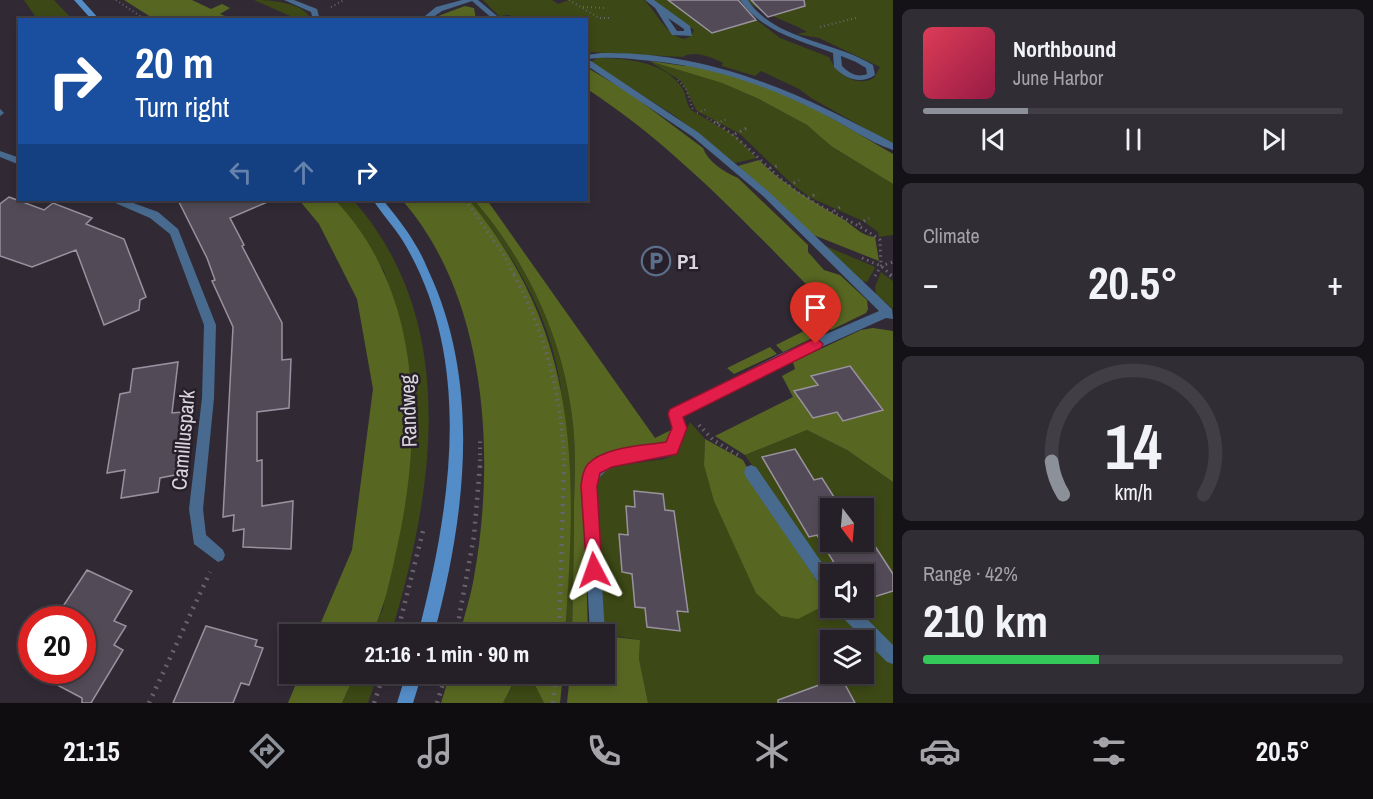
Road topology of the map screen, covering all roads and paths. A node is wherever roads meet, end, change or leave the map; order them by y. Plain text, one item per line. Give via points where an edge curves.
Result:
1 (78, 0) edge
2 (116, 0) edge
3 (288, 0) edge
4 (469, 0) edge
5 (474, 0) edge
6 (580, 0) edge
7 (649, 0) edge
8 (744, 0) edge
9 (571, 1) edge
10 (582, 7) junction
11 (605, 8) dead end
12 (658, 9) dead end
13 (95, 18) edge
14 (143, 18) edge
15 (316, 18) edge
16 (426, 18) edge
17 (496, 18) edge
18 (610, 18) dead end
19 (837, 54) dead end
20 (588, 59) edge
21 (588, 60) edge
22 (673, 76) dead end
23 (707, 109) dead end
24 (697, 113) junction
25 (727, 118) dead end
26 (716, 123) junction
27 (747, 128) dead end
28 (735, 134) junction
29 (893, 147) edge
30 (0, 154) edge
31 (18, 161) edge
32 (780, 165) dead end
33 (770, 168) junction
34 (800, 180) dead end
35 (789, 186) junction
36 (818, 193) dead end
37 (808, 199) junction
38 (119, 201) edge
39 (379, 201) edge
40 (466, 201) edge
41 (843, 205) dead end
42 (833, 212) junction
43 (869, 218) dead end
44 (859, 224) junction
45 (881, 266) dead end
46 (890, 314) edge
47 (675, 414) junction
48 (480, 471) dead end
49 (751, 472) joint
50 (425, 518) dead end
51 (218, 555) joint
52 (820, 573) edge
53 (855, 618) edge
54 (399, 624) edge
55 (428, 624) edge
56 (458, 624) edge
57 (559, 624) edge
58 (597, 624) edge
59 (893, 656) edge
60 (381, 684) edge
61 (411, 684) edge
62 (443, 684) edge
63 (555, 684) edge
64 (149, 703) edge
65 (374, 703) edge
66 (405, 703) edge
67 (437, 703) edge
68 (553, 703) edge

1 - 13 main road
2 - 14 path
3 - 15 street via 314,11
4 - 16 street via 439,9
5 - 17 street
6 - 9 path
7 - 12 street
8 - 19 street via 752,12 787,34
9 - 10 path
10 - 11 path
10 - 18 path via 599,18
20 - 29 street via 686,60 728,70 796,96
21 - 46 street via 696,135 766,194
22 - 24 path via 683,85 690,106
23 - 24 path
24 - 26 path
25 - 26 path
26 - 28 path
27 - 28 path
28 - 33 path
30 - 31 street
32 - 33 path
33 - 35 path
34 - 35 path
35 - 37 path
36 - 37 path
37 - 42 path
38 - 51 street, Camilluspark via 154,215 174,232 210,325 208,398 196,509 199,538
39 - 55 main road via 410,243 427,279 453,375 456,422 452,506 446,552
40 - 57 path via 500,246 525,290 543,334 558,391 565,480
41 - 42 path
42 - 44 path
43 - 44 path
44 - 45 path via 880,240
46 - 47 street via 784,358
47 - 49 path via 694,420 713,440 743,458
47 - 58 street via 680,428 672,449 601,463 590,475
48 - 56 path via 472,556
49 - 52 street
50 - 54 path
51 - 64 path
53 - 59 street
60 - 65 path
61 - 66 main road
62 - 67 path
63 - 68 path

